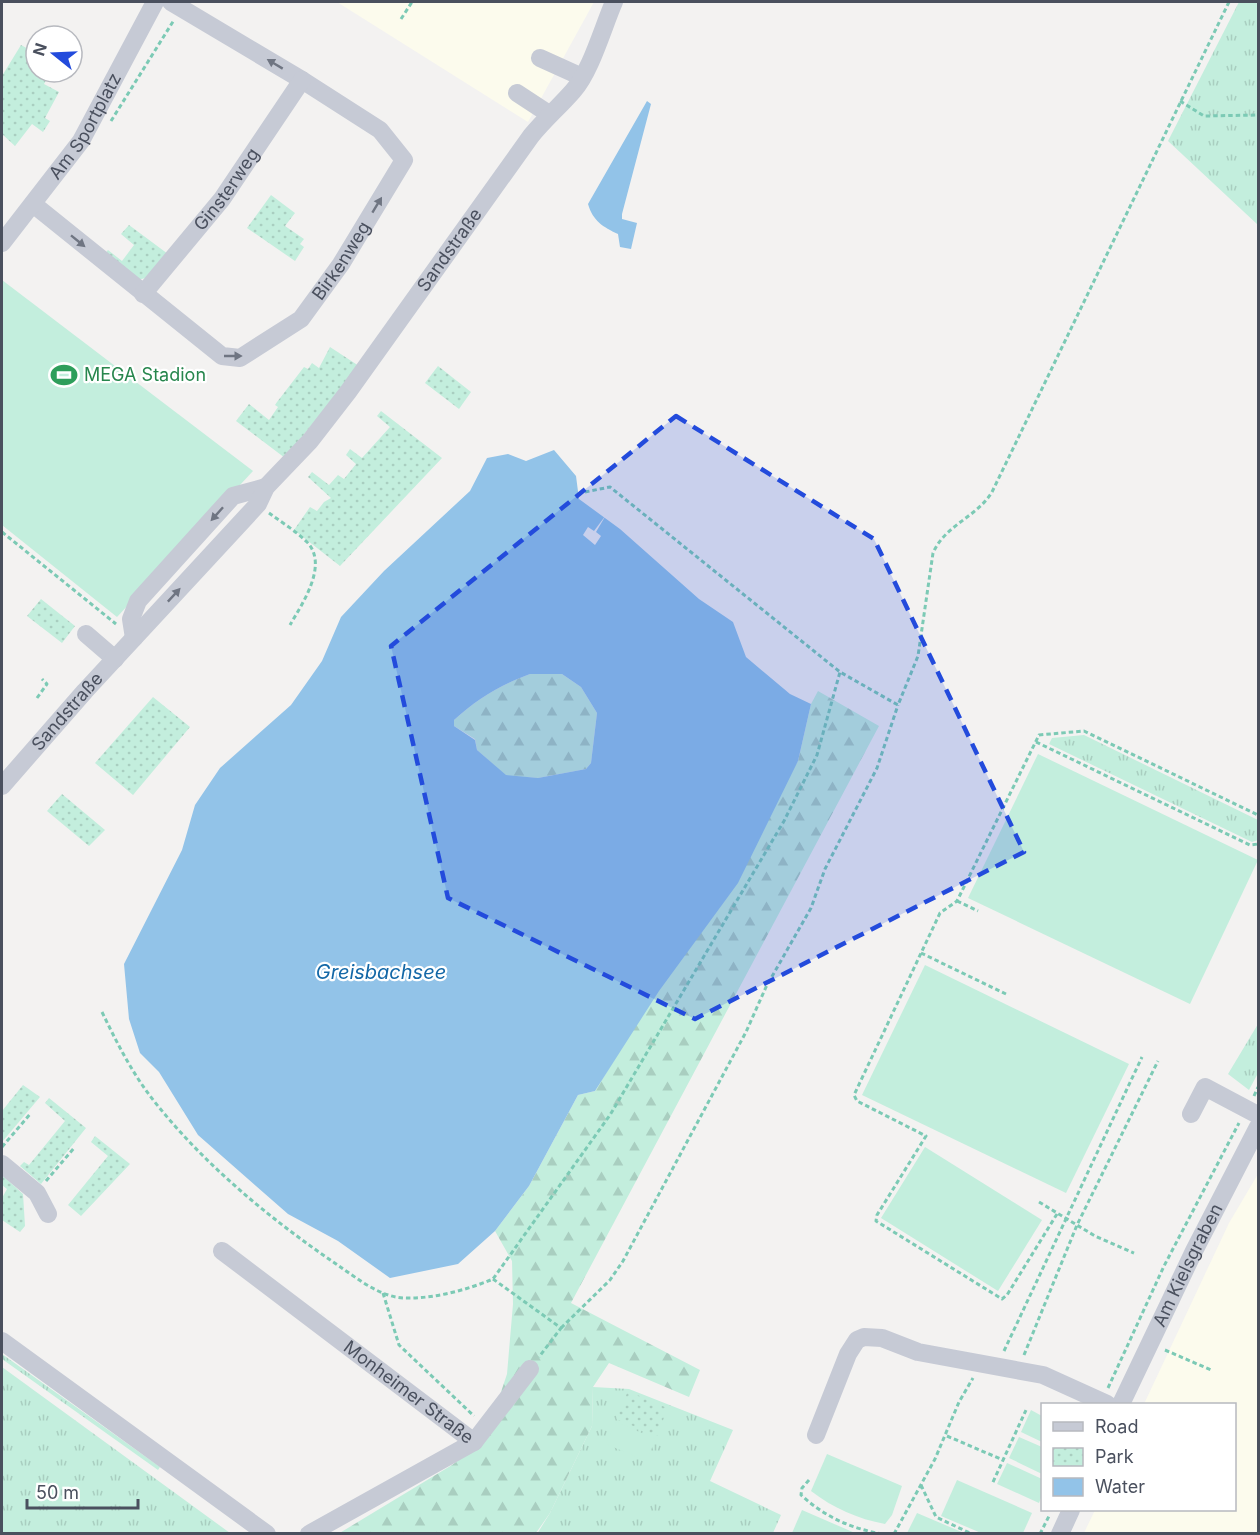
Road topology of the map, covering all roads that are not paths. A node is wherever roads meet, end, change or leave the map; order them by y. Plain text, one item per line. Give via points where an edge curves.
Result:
1 (155, 2) edge
2 (614, 2) edge
3 (174, 8) edge
4 (540, 58) dead end
5 (582, 77) junction
6 (302, 80) junction
7 (517, 93) dead end
8 (549, 114) junction
9 (33, 204) junction
10 (2, 243) edge
11 (143, 294) junction
12 (266, 487) junction
13 (86, 634) dead end
14 (134, 638) junction
15 (115, 659) junction
16 (2, 786) edge
17 (1191, 1114) dead end
18 (1258, 1115) edge
19 (1258, 1127) edge
20 (2, 1164) edge
21 (48, 1214) dead end
22 (222, 1251) dead end
23 (2, 1341) edge
24 (530, 1369) road end
25 (1105, 1403) edge
26 (1121, 1403) edge
27 (816, 1435) dead end
28 (474, 1442) junction
29 (1070, 1511) edge
30 (267, 1533) edge
31 (309, 1533) edge
32 (1060, 1533) edge

1 - 9 street, Am Sportplatz via 81,141
2 - 5 street, Sandstraße
6 -> 3 street, Birkenweg
4 - 5 street
5 - 8 street, Sandstraße via 574,91
6 - 11 street, Ginsterweg via 222,199
11 -> 6 street, Birkenweg via 222,356 240,358 301,319 341,264 404,160 380,130
7 - 8 street
8 - 12 street, Sandstraße via 348,392 310,441
9 - 10 street, Am Sportplatz
9 -> 11 street, Birkenweg
14 -> 12 street, Sandstraße via 258,504
12 -> 14 street via 233,496 138,601 130,619
13 - 15 street
14 - 15 street, Sandstraße
15 - 16 street, Sandstraße
17 - 18 street via 1205,1087
19 - 26 street, Am Kielsgraben
20 - 21 street via 37,1193
22 - 28 street, Monheimer Straße
23 - 30 street
24 - 28 street
25 - 27 street via 1043,1375 918,1352 882,1338 864,1337 857,1340 848,1354
28 - 31 street, Monheimer Straße
29 - 32 street

